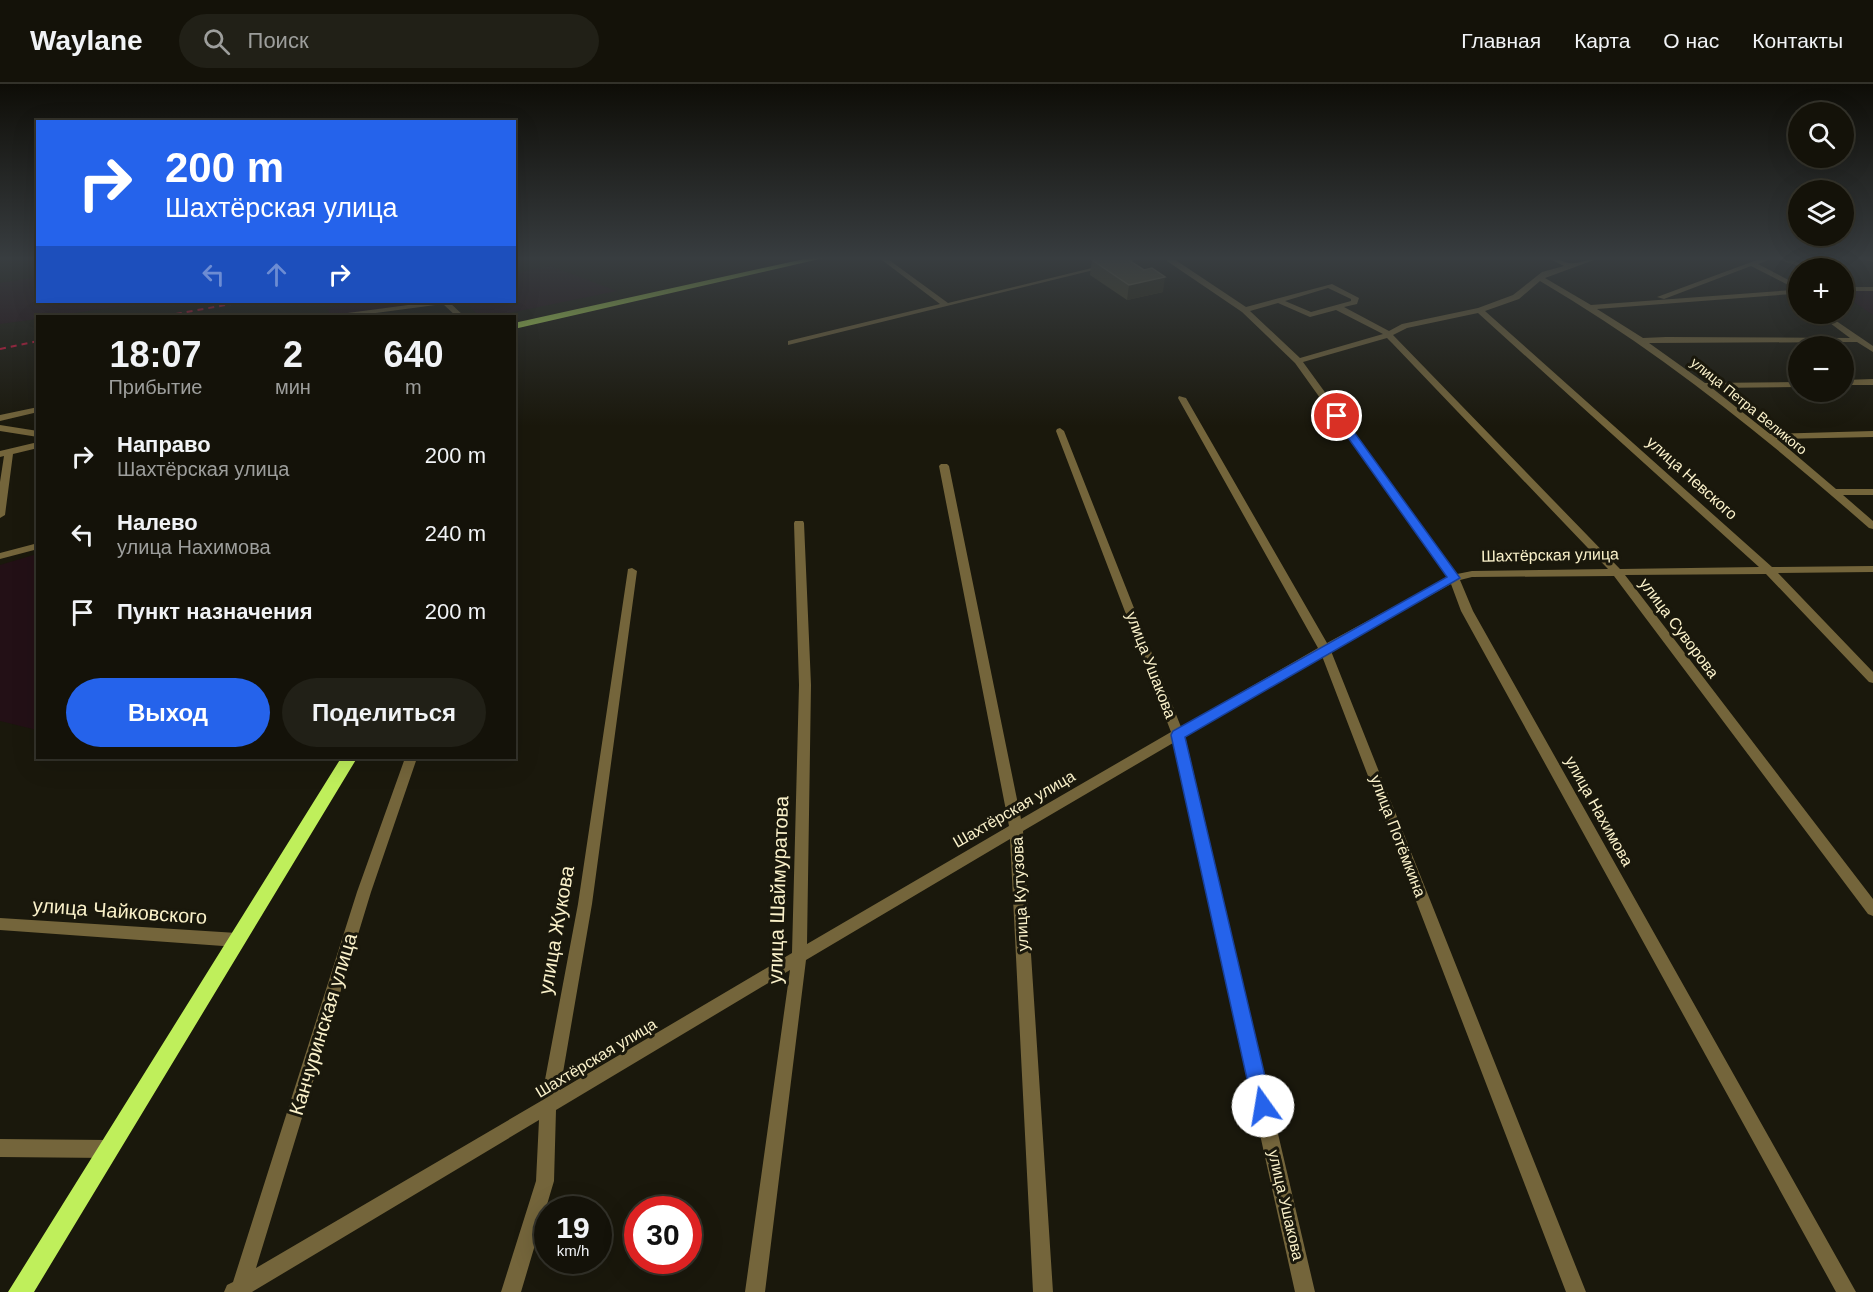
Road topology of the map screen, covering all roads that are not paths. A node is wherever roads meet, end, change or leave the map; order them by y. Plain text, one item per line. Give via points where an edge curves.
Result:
1 (568, 313) edge
2 (909, 313) edge
3 (1249, 313) edge
4 (1349, 313) edge
5 (1460, 313) edge
6 (1484, 313) edge
7 (1602, 313) edge
8 (1836, 324) edge
9 (516, 325) edge
10 (1386, 333) junction
11 (1641, 340) junction
12 (1859, 340) junction
13 (791, 343) dead end
14 (1873, 350) edge
15 (1298, 361) junction
16 (1873, 382) edge
17 (1854, 383) edge
18 (1788, 384) edge
19 (1704, 386) junction
20 (1182, 398) dead end
21 (36, 409) edge
22 (0, 418) edge
23 (0, 428) edge
24 (1060, 430) dead end
25 (36, 434) edge
26 (1873, 434) edge
27 (1766, 437) junction
28 (36, 445) edge
29 (5, 453) edge
30 (944, 466) dead end
31 (1834, 492) junction
32 (1873, 492) edge
33 (0, 515) edge
34 (799, 523) dead end
35 (1873, 526) edge
36 (36, 547) edge
37 (0, 556) edge
38 (1873, 569) edge
39 (1769, 570) junction
40 (632, 571) dead end
41 (1617, 572) junction
42 (1454, 578) junction
43 (1324, 649) junction
44 (1873, 679) edge
45 (1178, 735) junction
46 (349, 759) edge
47 (411, 759) edge
48 (1016, 828) junction
49 (1873, 910) edge
50 (0, 924) edge
51 (237, 940) junction
52 (799, 957) junction
53 (548, 1108) junction
54 (0, 1148) edge
55 (108, 1149) junction
56 (238, 1291) edge
57 (20, 1292) edge
58 (511, 1292) edge
59 (755, 1292) edge
60 (1042, 1292) edge
61 (1305, 1292) edge
62 (1576, 1292) edge
63 (1846, 1292) edge

1 - 9 main road
2 - 13 street
3 - 15 street, улица Нахимова
4 - 10 street, улица Суворова
5 - 10 street
6 - 39 street, улица Невского
7 - 11 street, улица Петра Великого
8 - 12 street
10 - 15 street via 1381,338
10 - 41 street, улица Суворова
11 - 12 street
11 - 19 street, улица Петра Великого
12 - 14 street
15 - 42 street, улица Нахимова
16 - 17 street
18 - 19 street
19 - 27 street, улица Петра Великого
20 - 43 street, улица Потёмкина
21 - 22 street
23 - 25 street
24 - 45 street, улица Ушакова
26 - 27 street
27 - 31 street, улица Петра Великого
28 - 29 street
29 - 33 street
30 - 48 street, улица Кутузова
31 - 32 street
31 - 35 street, улица Петра Великого
34 - 52 street, улица Шаймуратова via 805,685
36 - 37 street
38 - 39 street, Шахтёрская улица
39 - 41 street, Шахтёрская улица
39 - 44 street, улица Невского
40 - 53 street, улица Жукова via 585,904
41 - 42 street, Шахтёрская улица via 1472,574
41 - 49 street, улица Суворова
42 - 43 street, Шахтёрская улица
42 - 63 street, улица Нахимова via 1467,611
43 - 45 street, Шахтёрская улица
43 - 62 street, улица Потёмкина
45 - 48 street, Шахтёрская улица
45 - 61 street, улица Ушакова
46 - 51 main road
47 - 56 street, Канчуринская улица via 364,892
48 - 52 street, Шахтёрская улица
48 - 60 street, улица Кутузова
50 - 51 street, улица Чайковского
51 - 55 main road
52 - 53 street, Шахтёрская улица
52 - 59 street, улица Шаймуратова
53 - 56 street, Шахтёрская улица
53 - 58 street, улица Жукова via 545,1181
54 - 55 street
55 - 57 main road

